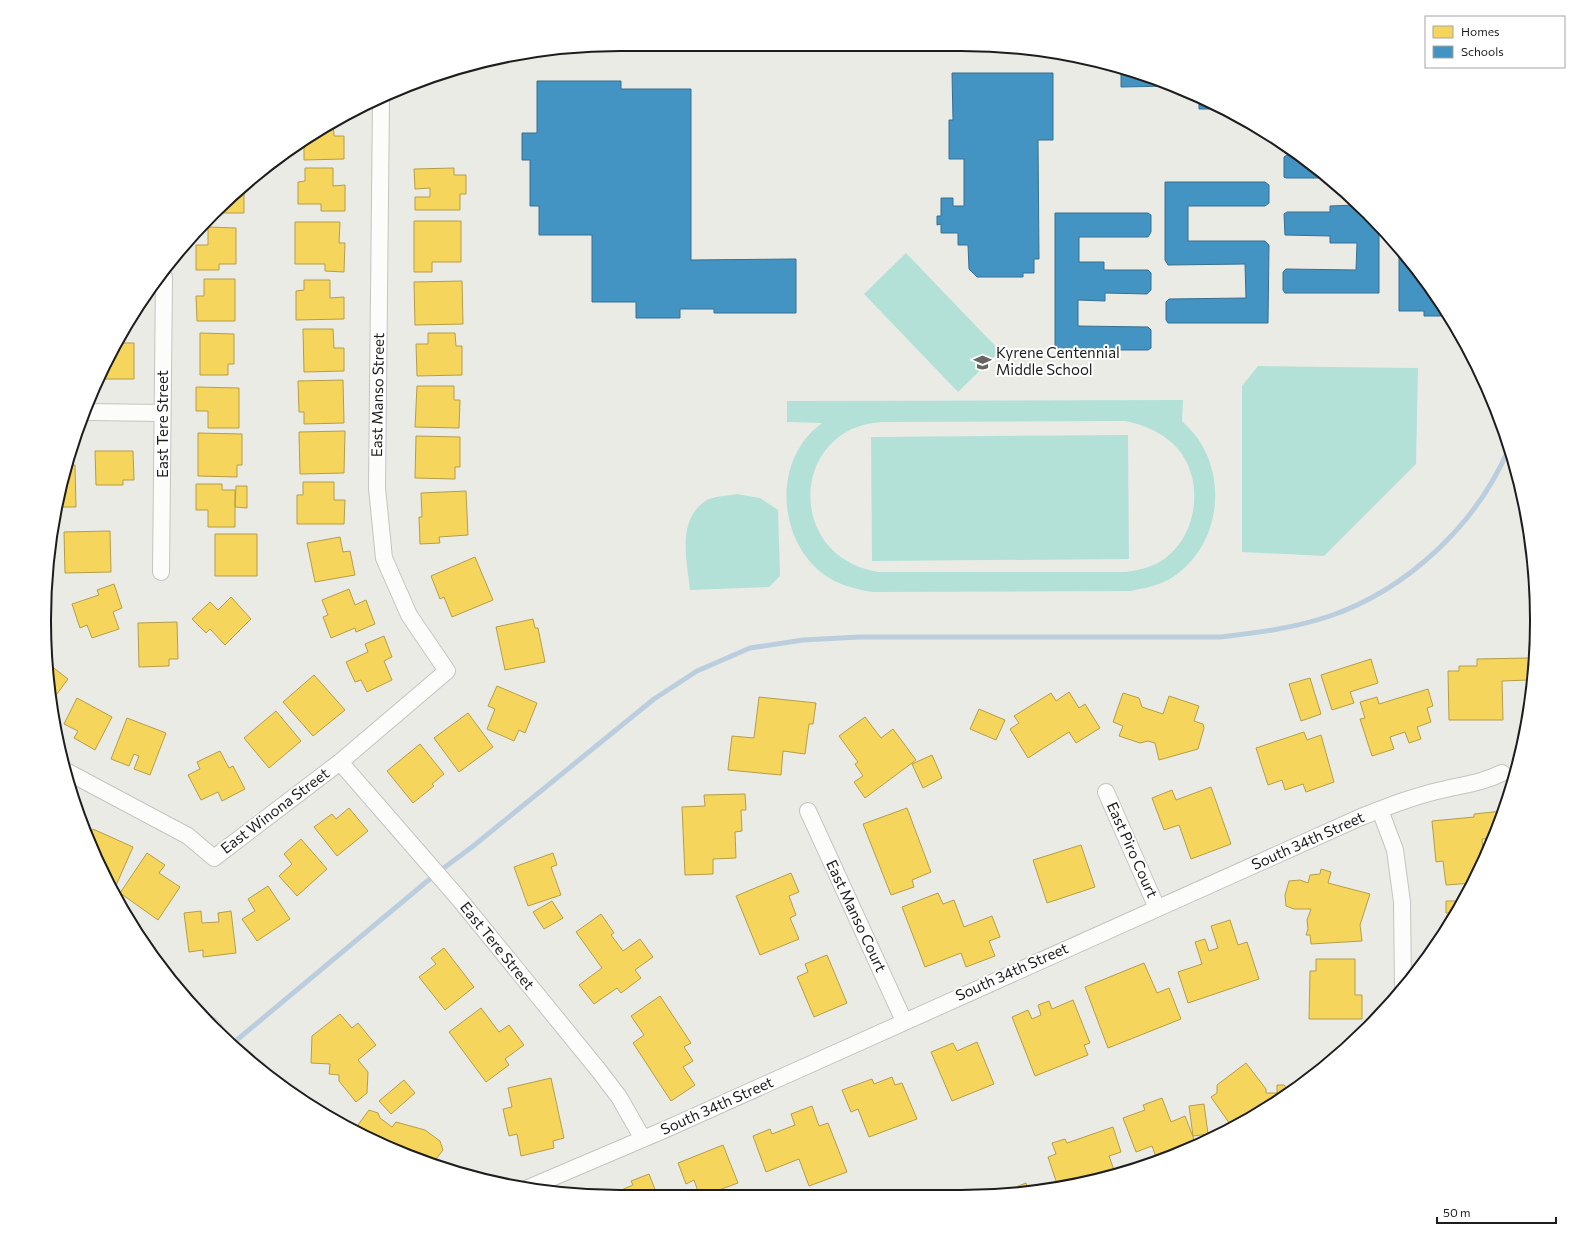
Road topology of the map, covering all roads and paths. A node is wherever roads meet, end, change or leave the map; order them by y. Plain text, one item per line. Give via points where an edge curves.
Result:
1 (381, 104) edge
2 (163, 282) edge
3 (91, 412) edge
4 (162, 413) junction
5 (161, 572) dead end
6 (340, 762) junction
7 (1502, 773) dead end
8 (72, 774) edge
9 (1106, 792) dead end
10 (1380, 810) junction
11 (808, 811) dead end
12 (1157, 908) junction
13 (1404, 977) edge
14 (904, 1021) junction
15 (643, 1139) junction
16 (538, 1184) edge

1 - 6 street, East Manso Street via 377,488 384,558 409,615 447,671
2 - 4 street, East Tere Street
3 - 4 street
4 - 5 street, East Tere Street
6 - 8 street, East Winona Street via 214,858 188,836
6 - 15 street, East Tere Street via 460,900 600,1072 619,1097
7 - 10 street, South 34th Street via 1485,781 1445,789
9 - 12 street, East Piro Court
10 - 12 street, South 34th Street
10 - 13 street via 1395,850 1402,902
11 - 14 street, East Manso Court
12 - 14 street, South 34th Street
14 - 15 street, South 34th Street
15 - 16 street, South 34th Street

